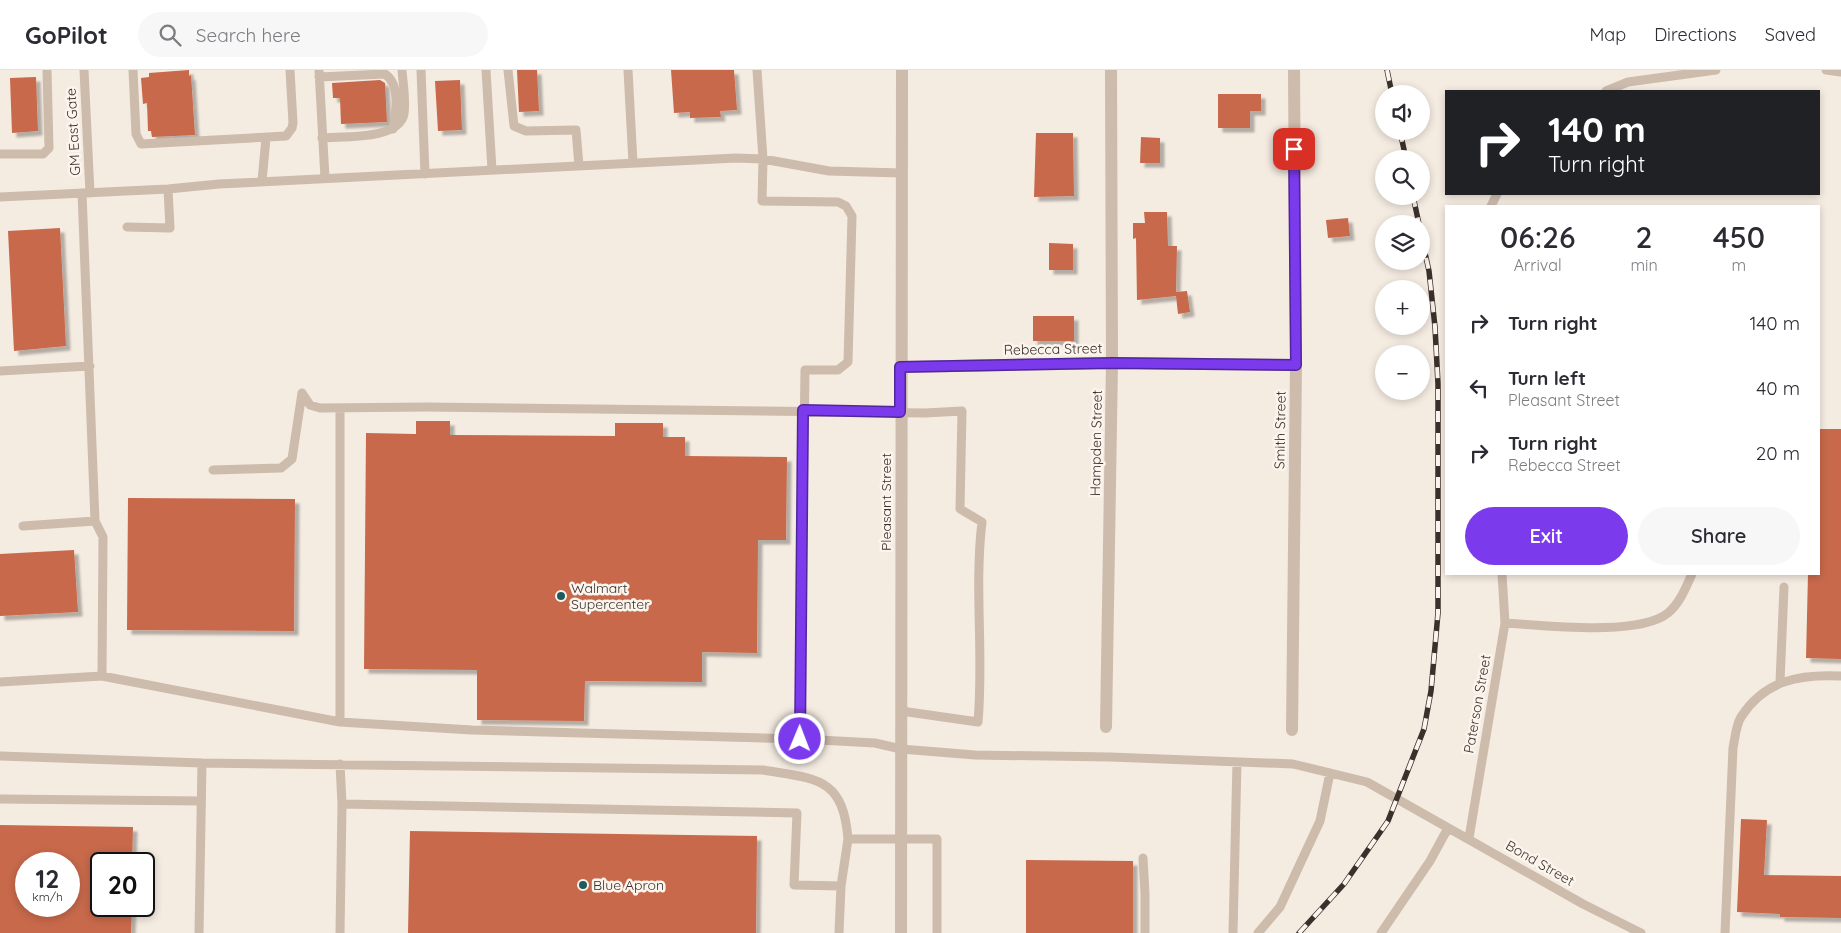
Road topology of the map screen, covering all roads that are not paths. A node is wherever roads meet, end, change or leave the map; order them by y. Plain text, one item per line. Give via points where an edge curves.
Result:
1 (47, 70) edge
2 (84, 70) edge
3 (133, 70) edge
4 (290, 70) edge
5 (402, 70) edge
6 (421, 70) edge
7 (486, 70) edge
8 (508, 70) edge
9 (628, 70) edge
10 (757, 70) edge
11 (902, 70) edge
12 (1111, 70) edge
13 (1294, 70) edge
14 (1716, 70) edge
15 (1826, 70) edge
16 (1841, 72) edge
17 (319, 73) edge
18 (1608, 90) edge
19 (392, 129) junction
20 (266, 138) junction
21 (322, 138) junction
22 (0, 154) edge
23 (763, 159) junction
24 (633, 163) junction
25 (579, 166) junction
26 (492, 170) junction
27 (901, 173) junction
28 (425, 174) junction
29 (325, 178) junction
30 (262, 182) junction
31 (168, 189) junction
32 (86, 193) junction
33 (0, 197) edge
34 (127, 227) dead end
35 (1112, 363) junction
36 (1296, 365) junction
37 (90, 366) junction
38 (900, 367) junction
39 (0, 370) edge
40 (340, 408) junction
41 (803, 410) junction
42 (900, 412) junction
43 (213, 470) dead end
44 (95, 521) junction
45 (23, 526) dead end
46 (1502, 575) edge
47 (1692, 575) edge
48 (1784, 587) dead end
49 (1505, 623) junction
50 (102, 676) junction
51 (1841, 676) edge
52 (0, 682) edge
53 (1780, 682) junction
54 (901, 711) junction
55 (340, 722) junction
56 (1106, 727) dead end
57 (1292, 730) dead end
58 (800, 739) junction
59 (901, 748) junction
60 (0, 756) edge
61 (1237, 762) junction
62 (202, 763) junction
63 (340, 764) junction
64 (1330, 773) junction
65 (0, 799) edge
66 (201, 801) junction
67 (342, 804) junction
68 (1448, 828) junction
69 (1468, 838) junction
70 (902, 839) junction
71 (848, 840) junction
72 (1143, 858) dead end
73 (841, 886) junction
74 (199, 933) edge
75 (340, 933) edge
76 (839, 933) edge
77 (901, 933) edge
78 (937, 933) edge
79 (1145, 933) edge
80 (1233, 933) edge
81 (1258, 933) edge
82 (1381, 933) edge
83 (1641, 933) edge
84 (1725, 933) edge

1 - 22 lane via 49,148 43,154
2 - 32 lane, GM East Gate
3 - 20 lane via 136,134 141,144
4 - 20 lane via 292,128 284,136
5 - 19 lane via 403,116
6 - 28 lane
7 - 26 lane
8 - 25 lane via 514,126 526,131 576,130
9 - 24 lane
10 - 23 lane
11 - 27 street, Pleasant Street
12 - 35 street, Hampden Street
13 - 36 street, Smith Street
14 - 18 lane via 1628,82
15 - 16 lane
17 - 19 lane via 379,72 390,77 394,86
17 - 21 lane
19 - 21 lane via 385,133
20 - 30 lane
21 - 29 lane
23 - 24 lane
23 - 27 lane via 829,171
23 - 41 lane via 762,201 838,202 846,206 852,216 848,362 838,370 804,370
24 - 25 lane
25 - 26 lane
26 - 28 lane
27 - 38 street, Pleasant Street
28 - 29 lane
29 - 30 lane
30 - 31 lane
31 - 32 lane
31 - 34 lane via 170,228
32 - 33 lane
32 - 37 lane, GM East Gate
35 - 36 street, Rebecca Street
35 - 38 street, Rebecca Street
35 - 56 street, Hampden Street
36 - 57 street, Smith Street
37 - 39 lane
37 - 44 lane, GM East Gate
38 - 42 street, Pleasant Street
40 - 41 lane
40 - 43 lane via 310,405 302,393 292,459 281,468
40 - 55 lane
41 - 42 lane
41 - 58 lane
42 - 54 street, Pleasant Street
42 - 54 lane via 962,411 960,508 982,522 978,566 981,648 978,722
44 - 45 lane
44 - 50 lane, GM East Gate via 103,537
46 - 49 lane, Paterson Street
47 - 49 lane via 1684,592 1667,613 1639,625 1577,627
48 - 53 lane
49 - 69 lane, Paterson Street
50 - 52 lane, Bond Street
50 - 55 lane, Bond Street
51 - 53 lane via 1816,675
53 - 84 lane via 1757,699 1740,719 1732,748
54 - 59 street, Pleasant Street
55 - 58 lane, Bond Street via 472,730
58 - 59 lane, Bond Street via 875,743
59 - 61 lane, Bond Street via 975,755
59 - 70 street, Pleasant Street
60 - 62 lane
61 - 64 lane, Bond Street via 1293,764
61 - 80 lane
62 - 63 lane
62 - 66 lane
63 - 67 lane
63 - 71 lane via 763,770 825,784 838,795 846,815
64 - 68 lane, Bond Street via 1366,782
64 - 81 lane via 1320,821 1280,907
65 - 66 lane
66 - 74 lane
67 - 73 lane via 797,814 794,885
67 - 75 lane
68 - 69 lane, Bond Street
68 - 82 lane via 1430,861
69 - 83 lane, Bond Street
70 - 71 lane
70 - 77 street, Pleasant Street
70 - 78 lane via 937,839
71 - 73 lane
72 - 79 lane
73 - 76 lane

